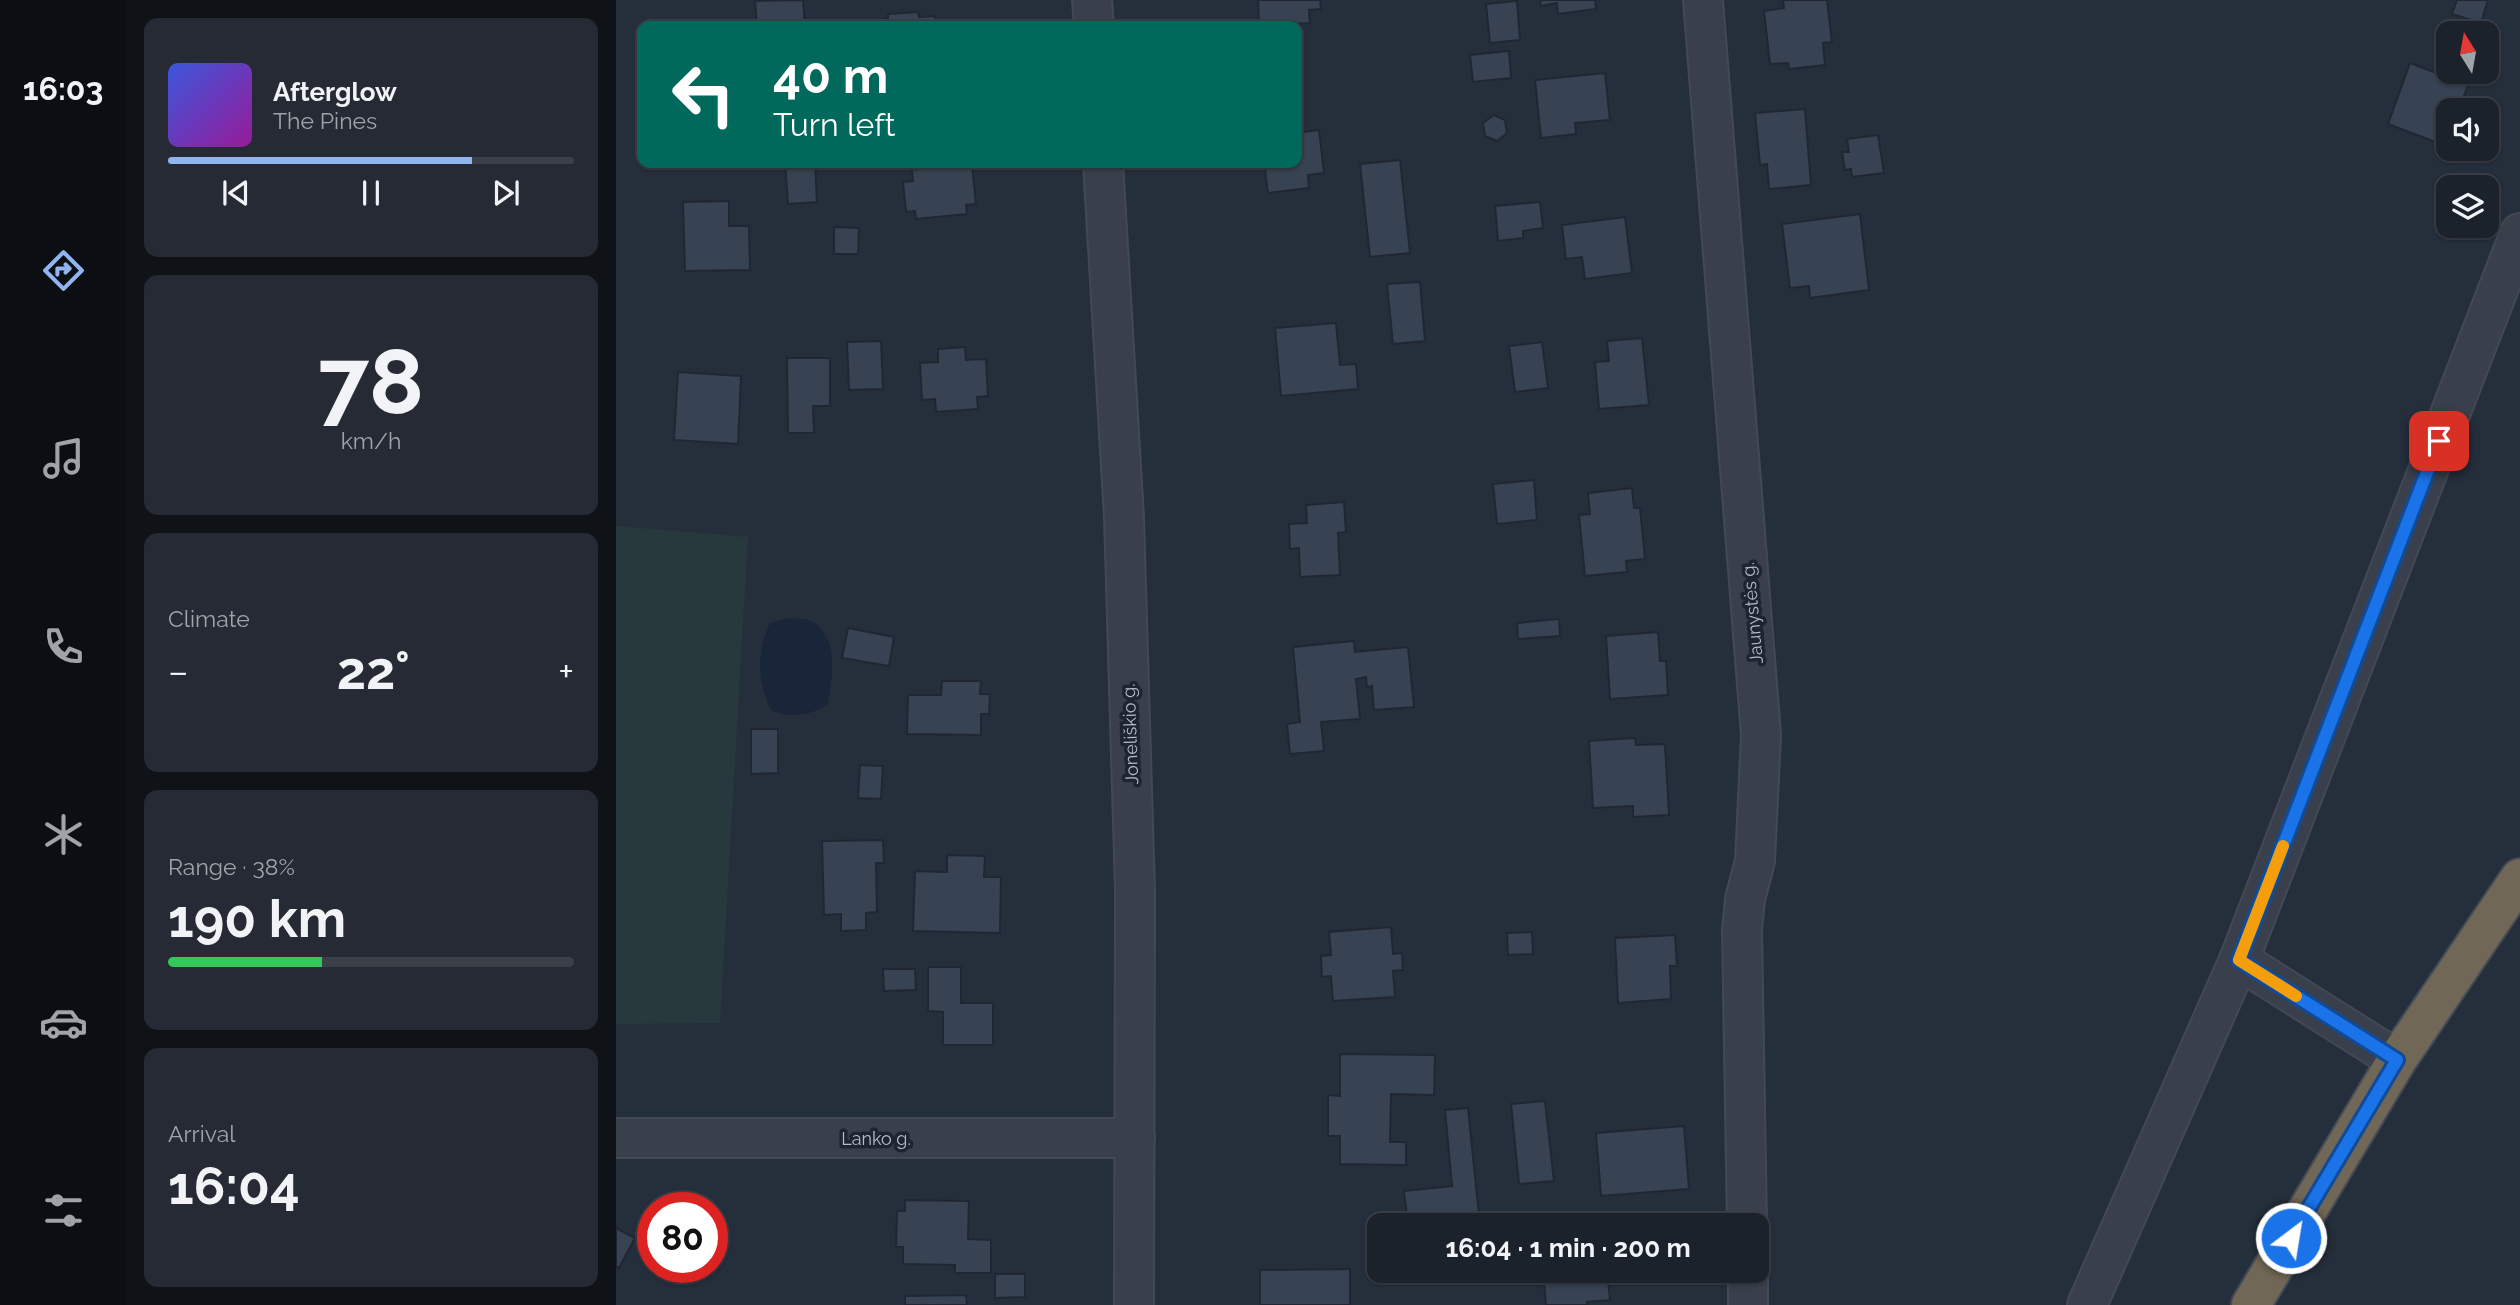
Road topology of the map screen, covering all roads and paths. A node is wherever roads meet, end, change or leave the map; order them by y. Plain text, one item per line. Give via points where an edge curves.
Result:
1 (1092, 0) edge
2 (1703, 0) edge
3 (1094, 21) edge
4 (1103, 168) edge
5 (2520, 233) edge
6 (2520, 878) edge
7 (2239, 960) junction
8 (2397, 1060) junction
9 (616, 1138) edge
10 (1135, 1138) junction
11 (1747, 1213) edge
12 (1748, 1283) edge
13 (1134, 1305) edge
14 (1748, 1305) edge
15 (2087, 1305) edge
16 (2251, 1305) edge

1 - 3 street
2 - 11 street, Jaunystės g. via 1762,735 1755,861 1742,930
4 - 10 street, Joneliškio g. via 1124,516 1135,891
5 - 7 street
6 - 8 highway
7 - 8 street
7 - 15 street
8 - 16 highway
9 - 10 street, Lanko g.
10 - 13 street, Joneliškio g.
12 - 14 street

